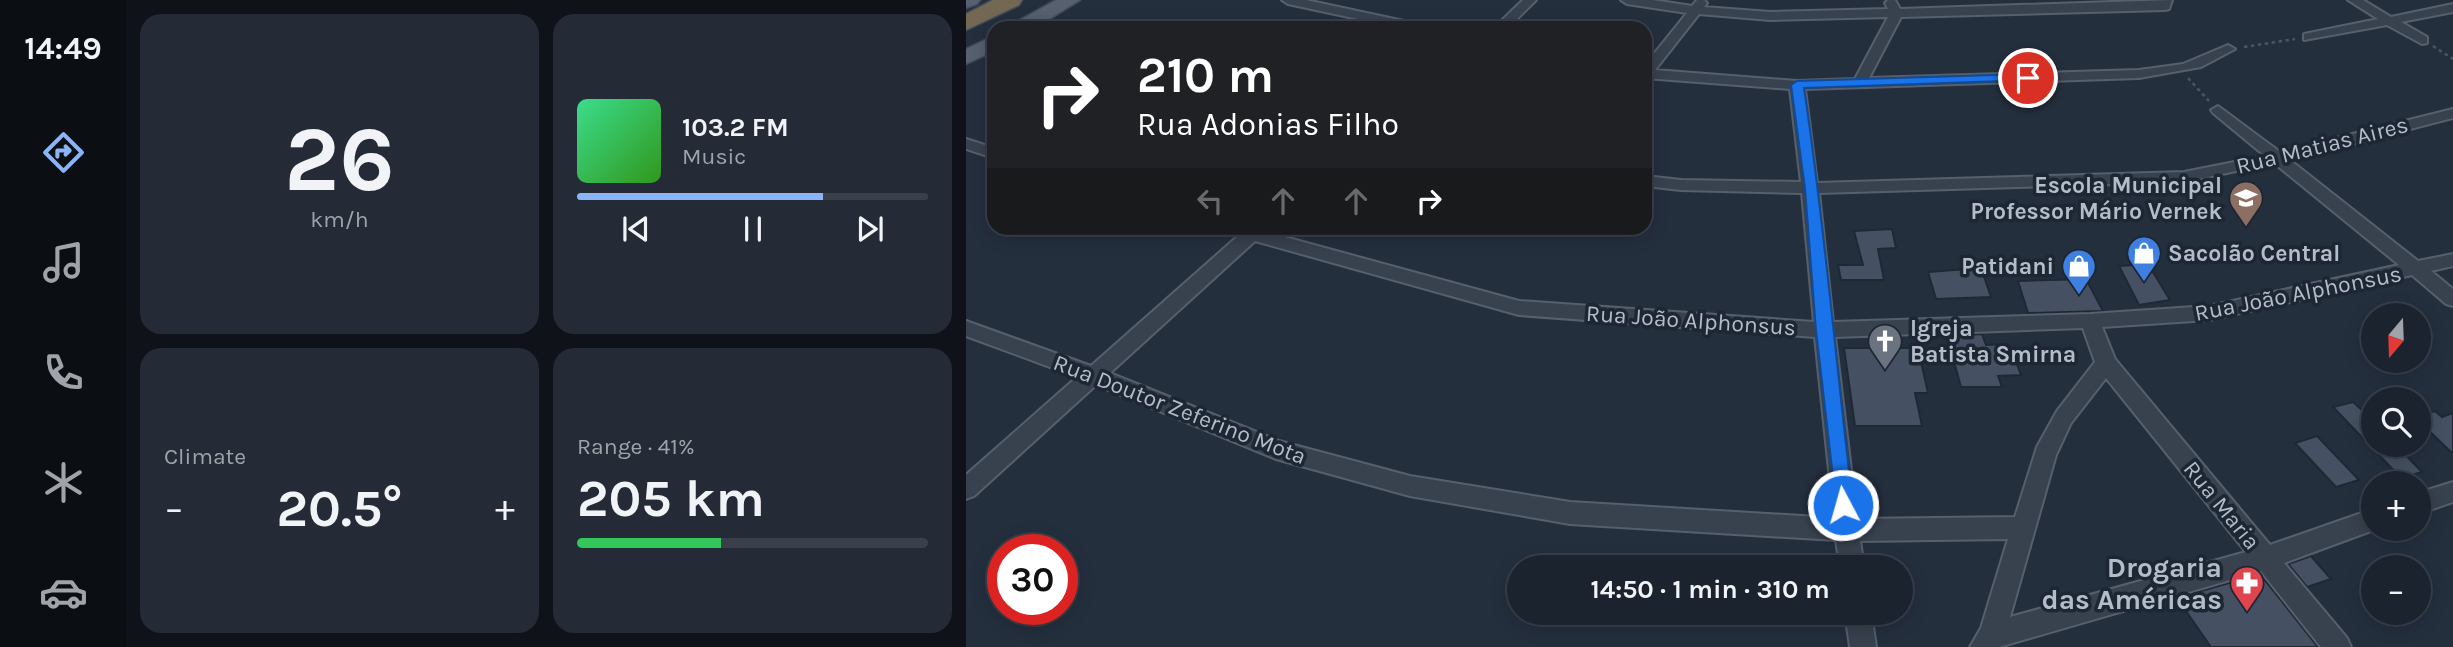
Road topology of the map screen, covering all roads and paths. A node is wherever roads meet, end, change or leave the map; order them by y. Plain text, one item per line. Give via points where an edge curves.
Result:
1 (986, 0) edge
2 (1011, 0) edge
3 (1070, 0) edge
4 (1287, 0) edge
5 (1530, 0) edge
6 (1627, 0) edge
7 (2166, 0) edge
8 (2354, 0) edge
9 (1699, 5) edge
10 (1893, 7) edge
11 (2453, 8) edge
12 (966, 10) edge
13 (2387, 20) junction
14 (1032, 21) edge
15 (1377, 21) edge
16 (1508, 21) edge
17 (966, 23) edge
18 (2309, 37) joint
19 (2422, 40) joint
20 (987, 46) edge
21 (2228, 49) joint
22 (966, 58) edge
23 (2453, 58) edge
24 (1652, 65) edge
25 (2180, 70) junction
26 (1652, 75) edge
27 (1860, 83) junction
28 (1797, 85) junction
29 (2218, 110) joint
30 (2453, 113) edge
31 (966, 144) edge
32 (987, 151) edge
33 (2277, 158) junction
34 (1652, 182) edge
35 (1812, 188) junction
36 (1251, 235) edge
37 (1256, 235) edge
38 (2453, 260) edge
39 (2417, 270) junction
40 (2453, 299) edge
41 (2090, 321) junction
42 (966, 328) edge
43 (1824, 330) junction
44 (2106, 363) junction
45 (1093, 375) junction
46 (966, 489) edge
47 (2453, 492) edge
48 (2431, 500) edge
49 (2361, 524) edge
50 (2022, 528) junction
51 (1846, 530) junction
52 (1850, 555) edge
53 (2266, 558) junction
54 (1860, 625) edge
55 (1988, 641) edge
56 (1863, 647) edge
57 (2338, 647) edge

1 - 12 highway
2 - 17 highway
3 - 14 main road
4 - 15 street via 1364,11
5 - 16 street
6 - 9 street
7 - 10 street via 2165,5
8 - 13 street
9 - 10 street via 1770,16
9 - 24 street
10 - 27 street
11 - 13 street
13 - 18 street
13 - 19 street
18 - 21 path
19 - 23 path
20 - 22 main road
21 - 25 street
25 - 27 street
25 - 29 path
26 - 28 street
27 - 28 street
28 - 35 street
29 - 33 street
30 - 33 street, Rua Matias Aires
31 - 32 street
33 - 35 street, Rua Matias Aires via 2184,177
33 - 39 street
34 - 35 street, Rua Matias Aires
35 - 43 street
36 - 45 street
37 - 43 street, Rua João Alphonsus via 1519,308
38 - 39 street, Rua João Alphonsus
39 - 40 street
39 - 41 street, Rua João Alphonsus via 2209,313
41 - 43 street, Rua João Alphonsus
41 - 44 street, Rua Maria
42 - 45 street, Rua Doutor Zeferino Mota
43 - 51 street
44 - 50 street via 2064,417 2045,454
44 - 53 street, Rua Maria
45 - 46 street
45 - 51 street, Rua Doutor Zeferino Mota via 1276,450 1410,486 1570,513
47 - 48 street
49 - 53 street
50 - 51 street, Rua Doutor Zeferino Mota
50 - 55 street
51 - 52 street
53 - 55 street
53 - 57 street, Rua Maria
54 - 56 street

